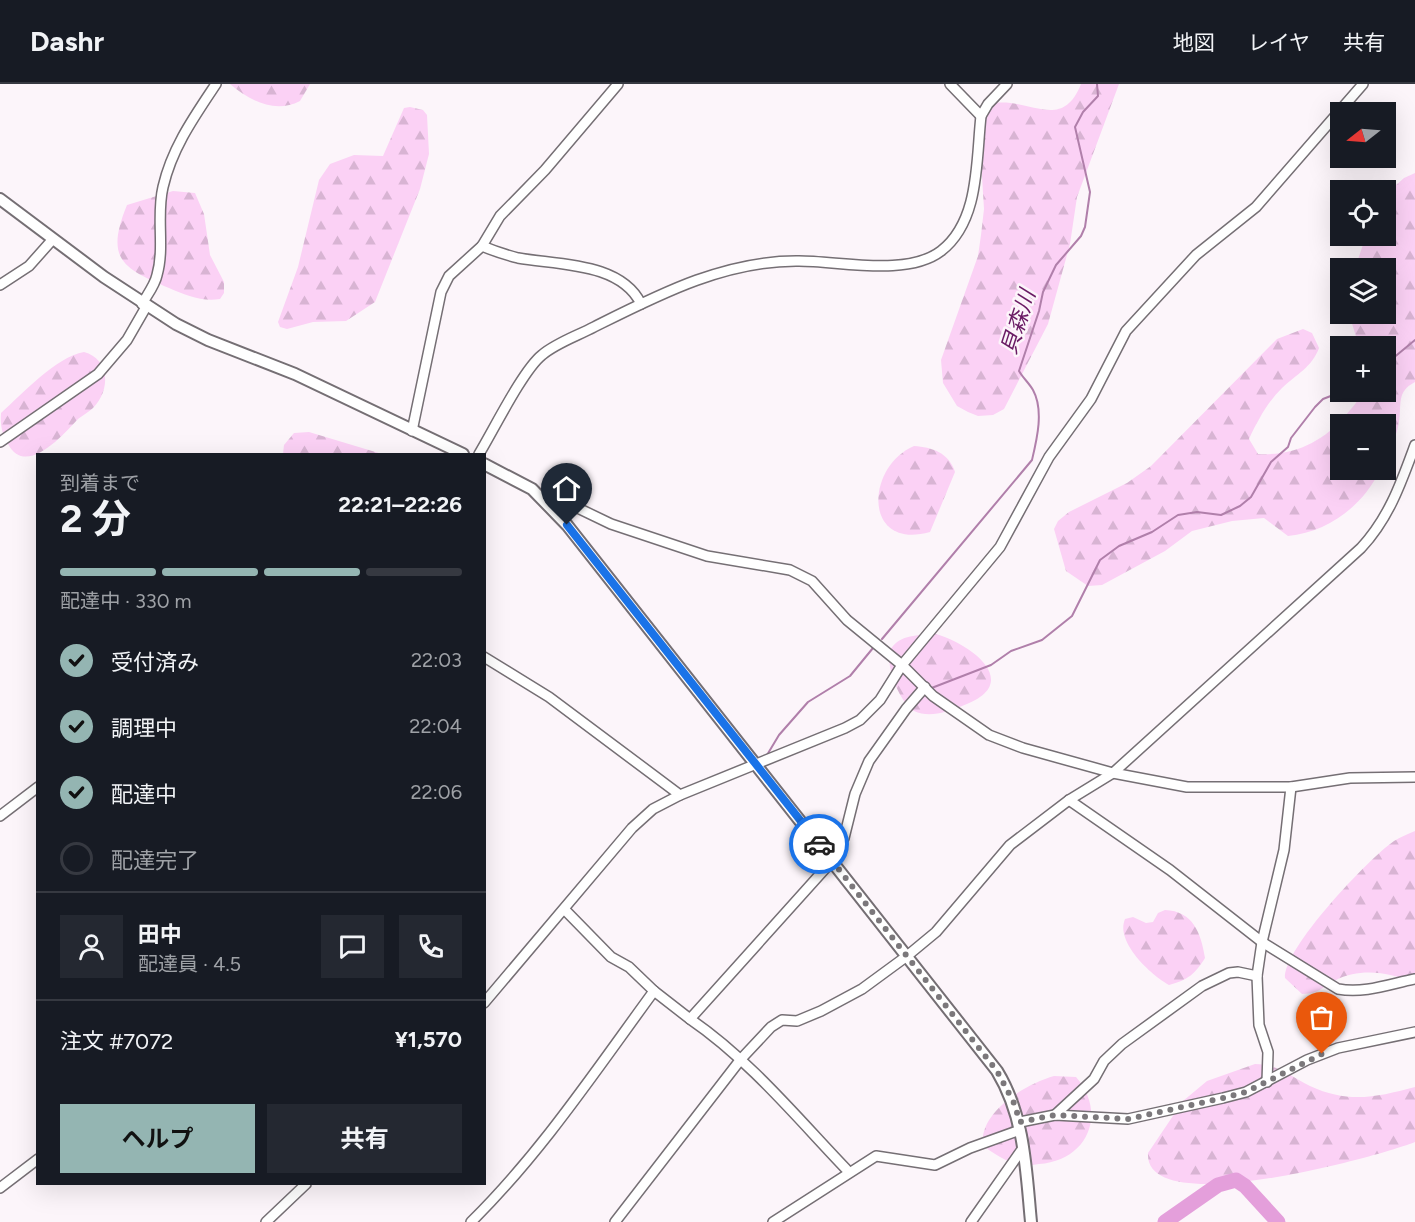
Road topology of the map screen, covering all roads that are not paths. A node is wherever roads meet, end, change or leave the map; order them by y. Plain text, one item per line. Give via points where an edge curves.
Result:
1 (216, 84) edge
2 (618, 84) edge
3 (950, 84) edge
4 (1007, 84) edge
5 (1363, 84) edge
6 (981, 116) junction
7 (0, 199) edge
8 (53, 239) junction
9 (482, 246) junction
10 (0, 285) edge
11 (641, 304) junction
12 (144, 305) junction
13 (412, 431) junction
14 (0, 442) edge
15 (1415, 445) edge
16 (461, 453) edge
17 (480, 453) edge
18 (486, 465) edge
19 (543, 498) junction
20 (486, 658) edge
21 (902, 665) junction
22 (925, 687) junction
23 (758, 765) junction
24 (1113, 773) junction
25 (1415, 777) edge
26 (1291, 787) junction
27 (36, 789) edge
28 (680, 795) junction
29 (1069, 800) junction
30 (0, 816) edge
31 (832, 861) junction
32 (565, 910) junction
33 (1262, 942) junction
34 (907, 956) junction
35 (1257, 976) junction
36 (1415, 979) edge
37 (654, 991) junction
38 (486, 1001) edge
39 (690, 1018) junction
40 (1415, 1032) edge
41 (741, 1059) junction
42 (1267, 1082) junction
43 (1055, 1115) junction
44 (1020, 1126) junction
45 (1023, 1148) junction
46 (36, 1161) edge
47 (848, 1171) junction
48 (305, 1185) edge
49 (0, 1188) edge
50 (266, 1222) edge
51 (471, 1222) edge
52 (615, 1222) edge
53 (773, 1222) edge
54 (971, 1222) edge
55 (1031, 1222) edge

1 - 12 street via 175,150 158,216 157,278
2 - 9 street via 546,170 500,216
3 - 6 street
4 - 6 street
5 - 21 street via 1256,207 1196,255 1126,331 1091,399 1049,457 1000,547
6 - 11 street via 967,216 956,235 927,260 904,266 797,261 754,265 699,279
7 - 8 street
8 - 10 street via 29,266
8 - 12 street
9 - 11 street via 519,258 593,271 628,286
9 - 13 street via 449,276 441,292
11 - 17 street via 541,355
12 - 13 street via 208,340 295,375
12 - 14 street via 128,340 98,374
13 - 16 street
15 - 24 street via 1393,502 1372,536
18 - 19 street via 521,481
19 - 21 street via 557,498 611,524 707,556 790,570 812,581 847,620
19 - 23 street
20 - 28 street via 549,697
21 - 22 street
21 - 23 street via 880,700 860,720
22 - 24 street via 989,735
22 - 31 street via 869,761 855,794 844,838
23 - 28 street
23 - 31 street
24 - 26 street via 1187,787
24 - 29 street
25 - 26 street via 1350,778
26 - 33 street via 1284,850
27 - 30 street
28 - 32 street via 653,809 632,828
29 - 33 street via 1170,870
29 - 34 street via 1010,845 936,932
31 - 34 street
31 - 39 street
32 - 37 street via 611,957 629,967
32 - 38 street
33 - 35 street
33 - 36 street via 1338,989 1351,992
34 - 41 street via 862,989 831,1005 797,1021 782,1020
34 - 44 street via 997,1071 1014,1103
35 - 42 street via 1259,1025 1268,1052
35 - 43 street via 1228,973 1203,986 1122,1044 1104,1061 1094,1079
37 - 39 street
37 - 51 street via 549,1132
39 - 41 street
40 - 42 street via 1338,1048
41 - 47 street
41 - 52 street
42 - 43 street via 1223,1098 1128,1119
43 - 44 street
44 - 45 street
44 - 47 street via 935,1165 876,1156
45 - 54 street
45 - 55 street
46 - 49 street
47 - 53 street
48 - 50 street

